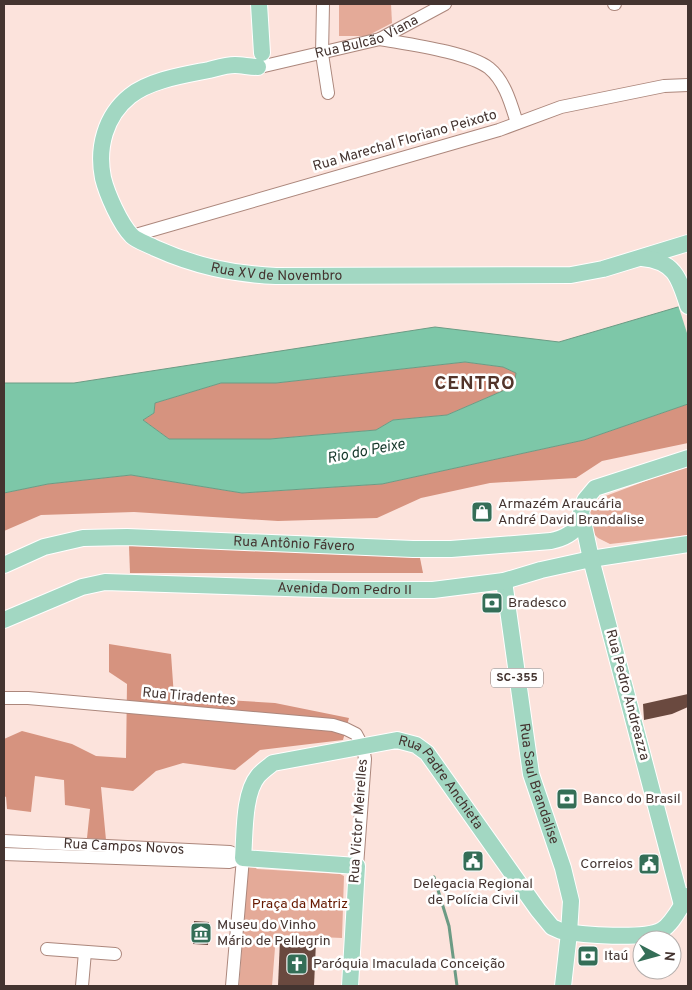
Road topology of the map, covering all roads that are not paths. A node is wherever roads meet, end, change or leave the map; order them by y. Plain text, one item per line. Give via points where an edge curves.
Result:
1 (259, 4) edge
2 (323, 4) edge
3 (444, 4) edge
4 (380, 39) junction
5 (322, 54) junction
6 (259, 58) junction
7 (688, 85) edge
8 (328, 93) dead end
9 (517, 123) junction
10 (132, 236) junction
11 (688, 245) edge
12 (642, 258) junction
13 (684, 294) edge
14 (688, 458) edge
15 (582, 522) junction
16 (564, 538) junction
17 (688, 544) edge
18 (591, 559) junction
19 (568, 564) junction
20 (4, 565) edge
21 (504, 581) junction
22 (5, 617) edge
23 (4, 698) edge
24 (363, 747) junction
25 (4, 841) edge
26 (4, 848) edge
27 (4, 854) edge
28 (243, 858) junction
29 (357, 866) junction
30 (685, 901) edge
31 (569, 933) junction
32 (47, 950) dead end
33 (85, 952) junction
34 (115, 954) dead end
35 (82, 986) edge
36 (232, 986) edge
37 (350, 986) edge
38 (563, 986) edge

1 - 6 main road
2 - 5 street
3 - 4 street, Rua Bulcão Viana
4 - 5 street, Rua Bulcão Viana
4 - 9 street via 472,59 489,68 507,94
5 - 6 street, Rua Bulcão Viana via 285,62
5 - 8 street
6 - 10 main road, Rua Bulcão Viana via 168,78 147,87 130,96 107,124 100,151 106,190
7 - 9 street, Rua Marechal Floriano Peixoto via 664,86 561,107
9 - 10 street, Rua Marechal Floriano Peixoto
10 - 12 main road, Rua XV de Novembro via 203,267 259,275 571,275
11 - 12 main road, Rua XV de Novembro
11 - 13 main road via 680,261
12 - 13 main road via 666,263
14 - 15 main road, Rua Pedro Andreazza via 595,488 582,507
15 - 16 main road
15 - 18 main road, Rua Pedro Andreazza
16 - 19 main road via 573,546
16 - 20 main road, Rua Antônio Fávero via 533,543 413,550 127,537 83,538 44,547
17 - 18 main road, Avenida Dom Pedro II
18 - 19 main road, Avenida Dom Pedro II
18 - 30 main road, Rua Pedro Andreazza
19 - 21 main road, Avenida Dom Pedro II
21 - 22 main road, Avenida Dom Pedro II via 433,590 105,582 82,587
21 - 31 main road, Rua Saul Brandalise / SC-355 via 531,774 571,901
23 - 24 street, Rua Tiradentes via 333,725 356,734
24 - 28 main road, Rua Padre Anchieta via 273,763 257,777 250,790
24 - 29 street, Rua Victor Meirelles
24 - 31 main road, Rua Padre Anchieta via 397,740 416,744 427,754 552,928
25 - 26 street
25 - 28 street, Rua Campos Novos via 230,852
27 - 28 street, Rua Campos Novos via 230,862
28 - 29 main road, Rua Campos Novos
28 - 36 street
29 - 37 main road, Rua Victor Meirelles
30 - 31 main road via 663,929 652,934
31 - 38 main road, Rua Saul Brandalise / SC-355
32 - 33 street
33 - 34 street
33 - 35 street

